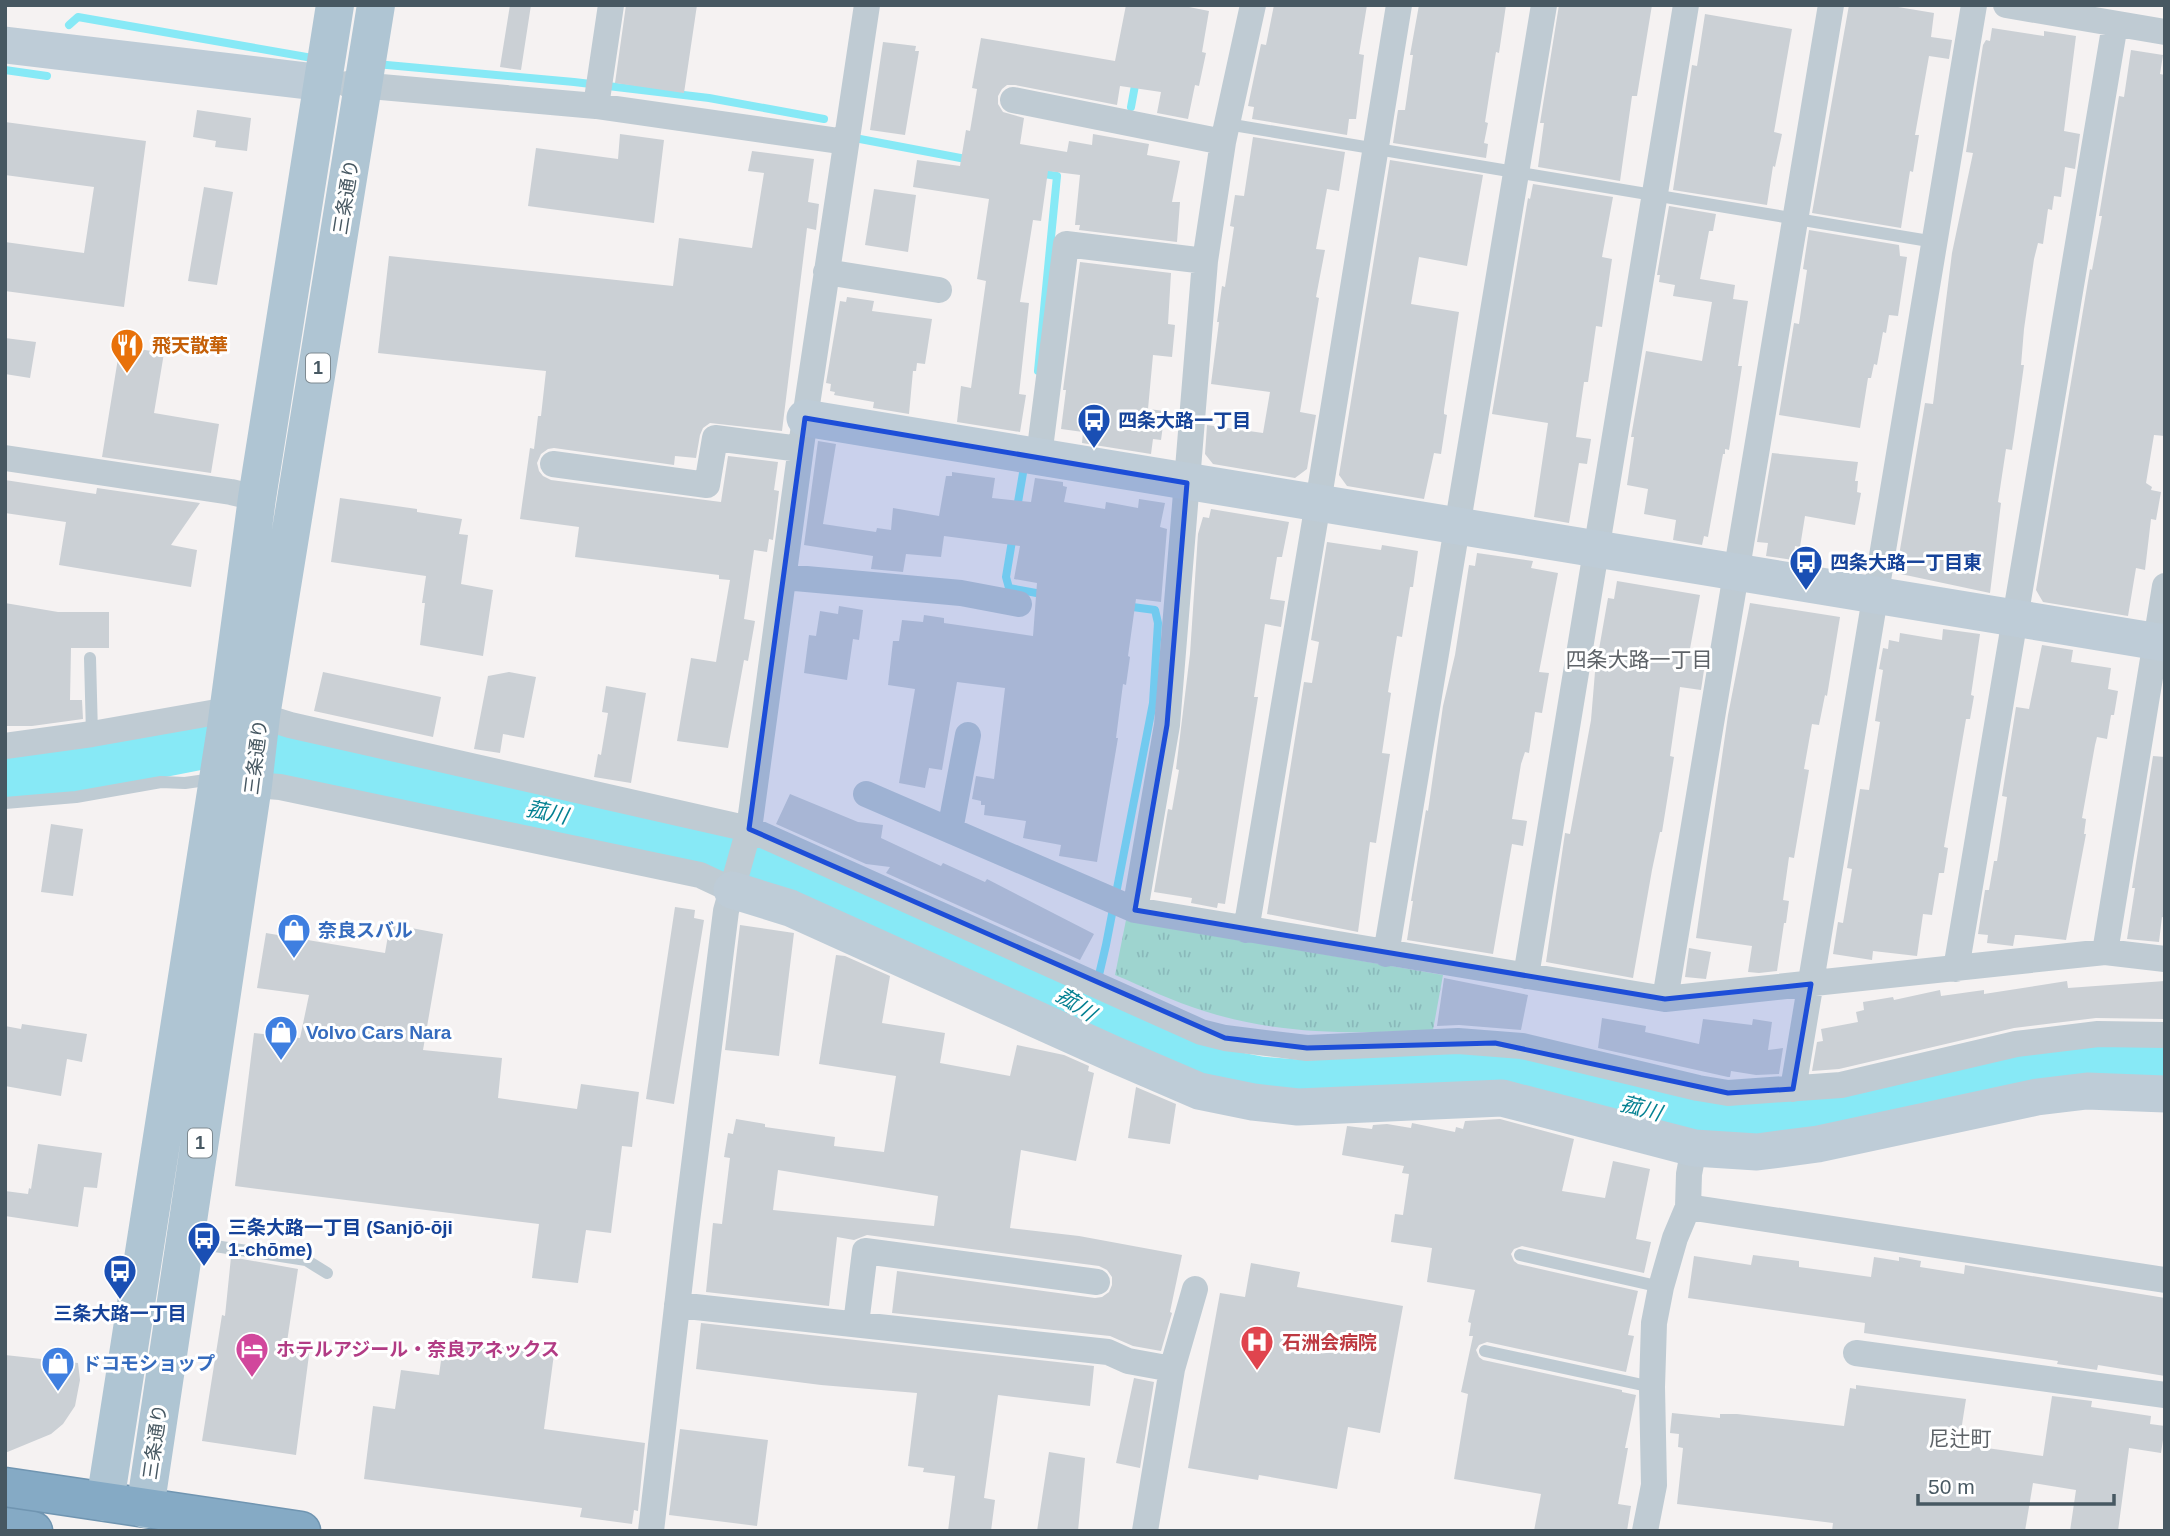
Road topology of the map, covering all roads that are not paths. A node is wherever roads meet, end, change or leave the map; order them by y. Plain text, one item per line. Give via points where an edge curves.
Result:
1 (335, 5) edge
2 (376, 5) edge
3 (611, 5) edge
4 (867, 5) edge
5 (1253, 5) edge
6 (1399, 5) edge
7 (1544, 5) edge
8 (1686, 5) edge
9 (1831, 5) edge
10 (1974, 5) edge
11 (2006, 5) edge
12 (2115, 24) junction
13 (2165, 32) edge
14 (5, 45) edge
15 (324, 83) junction
16 (364, 85) junction
17 (1013, 100) dead end
18 (596, 106) junction
19 (1225, 133) junction
20 (846, 142) junction
21 (1376, 148) junction
22 (1516, 172) junction
23 (1654, 195) junction
24 (1795, 218) junction
25 (1935, 242) junction
26 (1205, 261) junction
27 (826, 272) junction
28 (939, 290) dead end
29 (802, 434) junction
30 (1039, 456) junction
31 (5, 458) edge
32 (553, 464) dead end
33 (1187, 483) junction
34 (257, 499) junction
35 (1318, 503) junction
36 (1456, 527) junction
37 (1596, 550) junction
38 (1736, 573) junction
39 (784, 577) junction
40 (2165, 586) edge
41 (1876, 595) junction
42 (1019, 604) dead end
43 (2015, 619) junction
44 (2160, 642) edge
45 (90, 658) dead end
46 (244, 721) junction
47 (92, 734) junction
48 (968, 735) dead end
49 (5, 746) edge
50 (235, 778) junction
51 (866, 794) dead end
52 (5, 803) edge
53 (748, 830) junction
54 (950, 830) junction
55 (732, 889) junction
56 (1135, 910) junction
57 (1246, 930) junction
58 (2105, 953) junction
59 (1386, 954) junction
60 (2165, 959) edge
61 (1956, 969) junction
62 (1526, 976) junction
63 (1811, 984) junction
64 (1665, 999) junction
65 (2165, 1035) edge
66 (1793, 1089) junction
67 (2165, 1094) edge
68 (1694, 1148) junction
69 (1688, 1207) junction
70 (185, 1242) junction
71 (1520, 1255) dead end
72 (327, 1273) dead end
73 (2165, 1280) edge
74 (1097, 1282) dead end
75 (1661, 1287) junction
76 (1195, 1289) dead end
77 (677, 1305) junction
78 (856, 1324) junction
79 (1485, 1351) dead end
80 (1856, 1353) dead end
81 (1172, 1369) junction
82 (1652, 1387) junction
83 (2165, 1395) edge
84 (5, 1487) edge
85 (123, 1521) edge
86 (5, 1527) edge
87 (33, 1531) edge
88 (301, 1531) edge
89 (651, 1531) edge
90 (1146, 1531) edge
91 (1645, 1531) edge

1 - 15 main road, 三条通り / 1
2 - 16 main road, 三条通り / 1
3 - 18 street
4 - 20 street
5 - 19 street
6 - 21 street
7 - 22 street
8 - 23 street
9 - 24 street
10 - 25 street
11 - 12 street
12 - 13 street
12 - 43 street
14 - 15 street
15 - 16 street
15 - 34 main road, 三条通り / 1
16 - 18 street
16 - 46 main road, 三条通り / 1
17 - 19 street
18 - 20 street
19 - 21 lane
19 - 26 street
20 - 27 street
21 - 22 lane
21 - 35 street
22 - 23 lane
22 - 36 street
23 - 24 lane
23 - 37 street
24 - 25 lane
24 - 38 street
25 - 41 street
26 - 30 street via 1066,244
26 - 33 street
27 - 28 street
27 - 29 street
29 - 30 street
29 - 32 street via 715,439 707,485
29 - 39 street
30 - 33 street
31 - 34 street
33 - 35 street
33 - 56 street via 1167,725
34 - 46 main road, 三条通り / 1
35 - 36 street
35 - 57 street
36 - 37 street
36 - 59 street
37 - 38 street
37 - 62 street
38 - 41 street
38 - 64 street
39 - 42 street via 961,593
39 - 53 street
40 - 44 street
41 - 43 street
41 - 63 street
43 - 44 street
43 - 61 street
44 - 58 street
45 - 47 lane
46 - 47 street
46 - 50 main road, 三条通り / 1
46 - 53 street via 290,725
47 - 49 street
48 - 54 street
50 - 52 lane via 161,782 76,797
50 - 55 street via 701,876
50 - 70 main road, 三条通り / 1
50 - 85 main road, 三条通り / 1
51 - 54 street
53 - 55 street
53 - 66 street via 1201,1032 1224,1038 1307,1048 1495,1043 1728,1093
54 - 56 street
55 - 68 street via 790,908 1199,1091 1298,1107 1502,1098
55 - 77 street
56 - 57 street
57 - 59 street
58 - 60 street
58 - 61 street
59 - 62 street
61 - 63 street
62 - 64 street
63 - 64 street
63 - 66 street
65 - 66 street via 2098,1034 2015,1044 1840,1085
67 - 68 street via 2087,1091 2037,1097 1818,1144 1758,1152
68 - 69 street
69 - 73 street
69 - 75 street
70 - 72 lane via 306,1260
70 - 85 main road, 三条通り / 1
71 - 75 lane
74 - 78 street via 865,1251
75 - 82 street via 1654,1323
76 - 81 street
77 - 78 street
77 - 89 street
78 - 81 street via 1108,1352 1128,1361
79 - 82 lane
80 - 83 street
81 - 90 street
82 - 91 street via 1654,1485
84 - 85 highway
85 - 88 highway
86 - 87 highway

